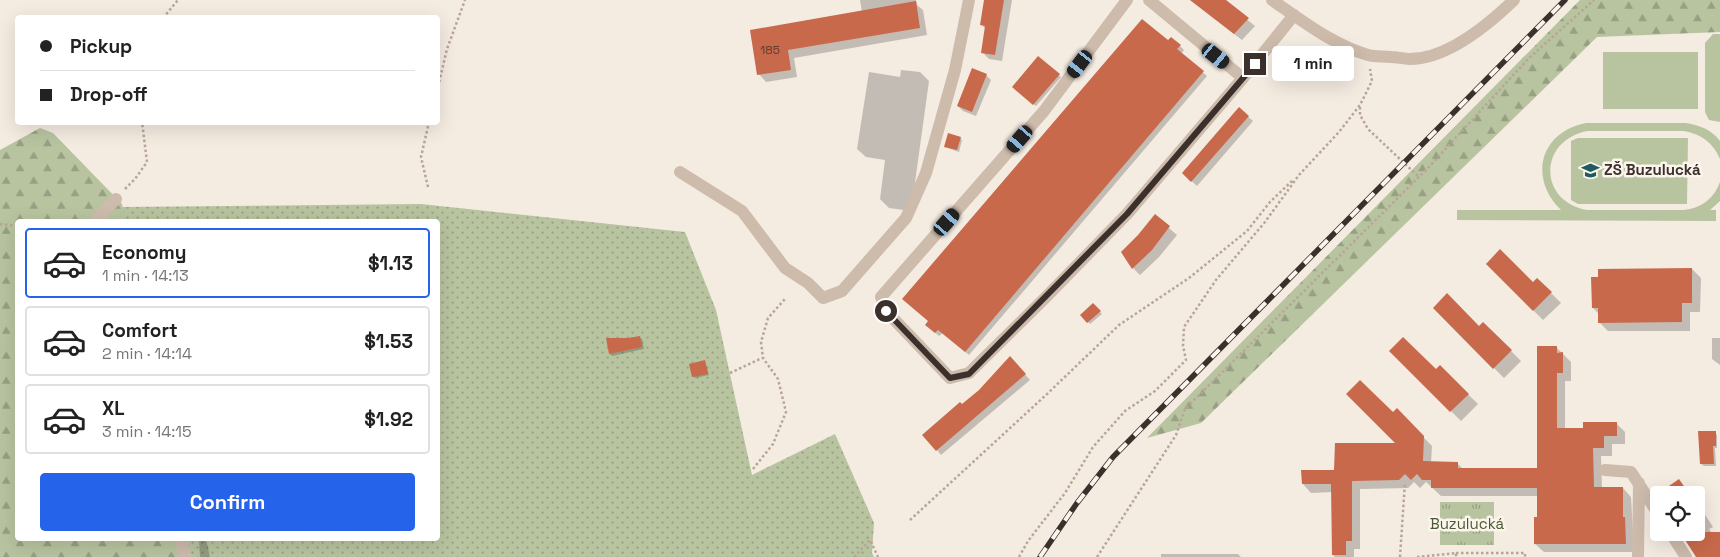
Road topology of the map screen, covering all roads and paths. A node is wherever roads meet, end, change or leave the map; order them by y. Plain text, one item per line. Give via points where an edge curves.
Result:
1 (178, 0) edge
2 (465, 0) edge
3 (969, 0) edge
4 (1127, 0) edge
5 (1149, 0) edge
6 (1272, 0) edge
7 (1514, 0) edge
8 (1594, 0) edge
9 (166, 15) edge
10 (1294, 15) junction
11 (1369, 55) junction
12 (1244, 78) junction
13 (440, 79) edge
14 (1360, 105) junction
15 (142, 125) edge
16 (428, 125) edge
17 (680, 172) dead end
18 (1299, 175) junction
19 (1419, 177) junction
20 (428, 187) dead end
21 (116, 199) joint
22 (97, 219) edge
23 (0, 224) edge
24 (15, 226) edge
25 (785, 299) dead end
26 (763, 358) junction
27 (730, 372) dead end
28 (753, 468) dead end
29 (1606, 470) dead end
30 (1405, 482) dead end
31 (1638, 483) junction
32 (1650, 501) edge
33 (910, 520) dead end
34 (181, 541) edge
35 (1676, 541) edge
36 (1456, 555) edge
37 (185, 557) edge
38 (854, 557) edge
39 (878, 557) edge
40 (1019, 557) edge
41 (1097, 557) edge
42 (1400, 557) edge
43 (1418, 557) edge
44 (1525, 557) edge
45 (1638, 557) edge
46 (1686, 557) edge

1 - 9 path
2 - 13 path
3 - 17 street via 956,70 926,173 906,218 842,291 823,298 785,268 742,211
4 - 12 street via 1044,112 881,297 886,311 950,378 969,374 1127,214
5 - 12 street
6 - 10 street
7 - 11 street via 1493,20 1437,54 1411,59
8 - 19 path via 1528,59
10 - 11 street
10 - 12 street
11 - 14 path via 1372,82
14 - 18 path
14 - 19 path via 1360,115 1368,129
15 - 21 path via 147,162
16 - 20 path via 421,157
18 - 33 path via 1270,202 1247,231 1188,278 1119,325
18 - 40 path via 1266,222 1216,280 1184,327 1186,360 1155,391 1125,411 1093,447
19 - 41 path via 1185,409 1176,435
21 - 22 street
23 - 24 path
25 - 26 path via 768,318 761,342
26 - 27 path
26 - 28 path via 778,379 786,412 773,444
29 - 31 street via 1631,472
30 - 42 path
31 - 32 street
31 - 45 street
34 - 37 street
35 - 46 street
36 - 43 path
36 - 44 path via 1525,553
38 - 39 path via 870,540

